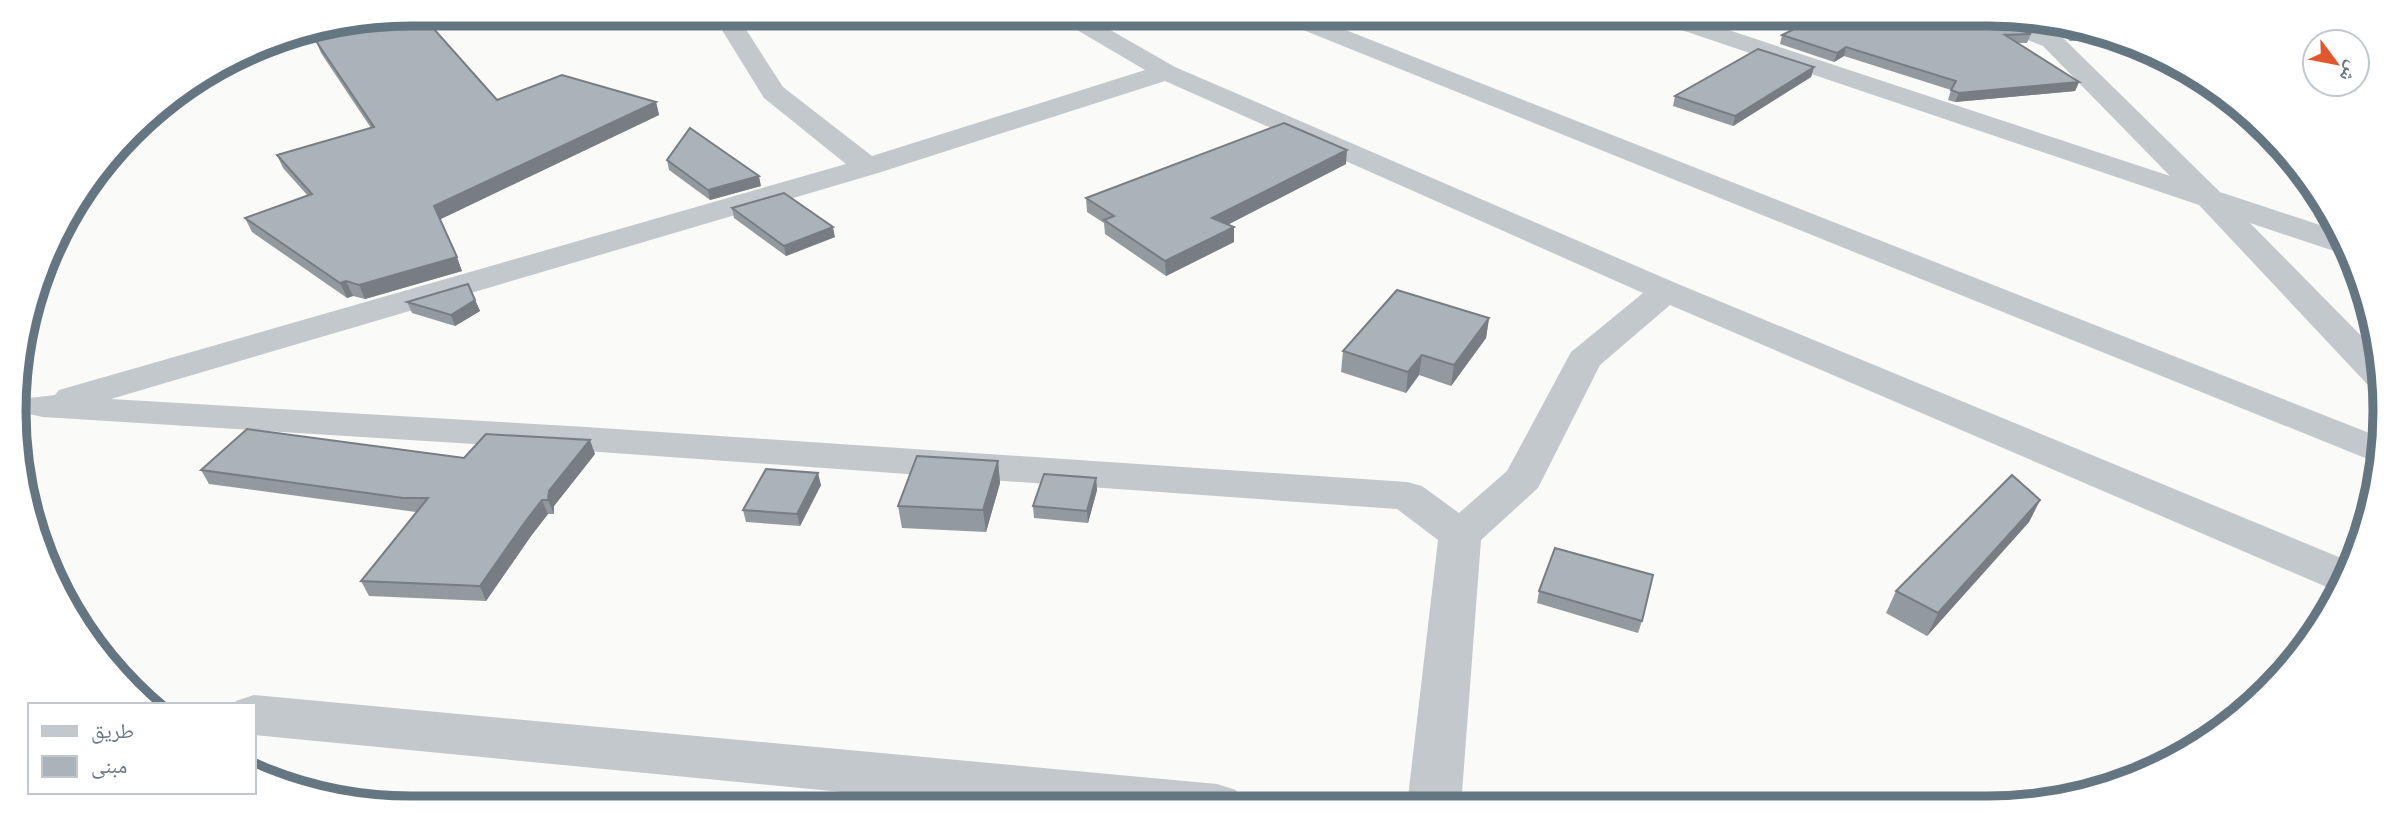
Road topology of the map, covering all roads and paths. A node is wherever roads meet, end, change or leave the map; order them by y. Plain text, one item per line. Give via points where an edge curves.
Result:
1 (732, 26) edge
2 (1095, 26) edge
3 (1314, 26) edge
4 (1693, 26) edge
5 (2017, 27) edge
6 (1166, 72) junction
7 (867, 167) junction
8 (2207, 196) junction
9 (2332, 240) edge
10 (1666, 291) junction
11 (2369, 365) edge
12 (32, 410) edge
13 (2371, 448) edge
14 (1460, 535) junction
15 (2336, 573) edge
16 (256, 715) edge
17 (1111, 796) edge
18 (1435, 796) edge

1 - 7 street via 773,92
2 - 6 street
3 - 13 street
4 - 8 street
5 - 8 street via 2052,41
6 - 7 street
6 - 10 street
7 - 12 street
8 - 9 street
8 - 11 street
10 - 14 street via 1584,360 1523,480
10 - 15 street
12 - 14 street via 600,440 1407,496
14 - 18 street
16 - 17 street

